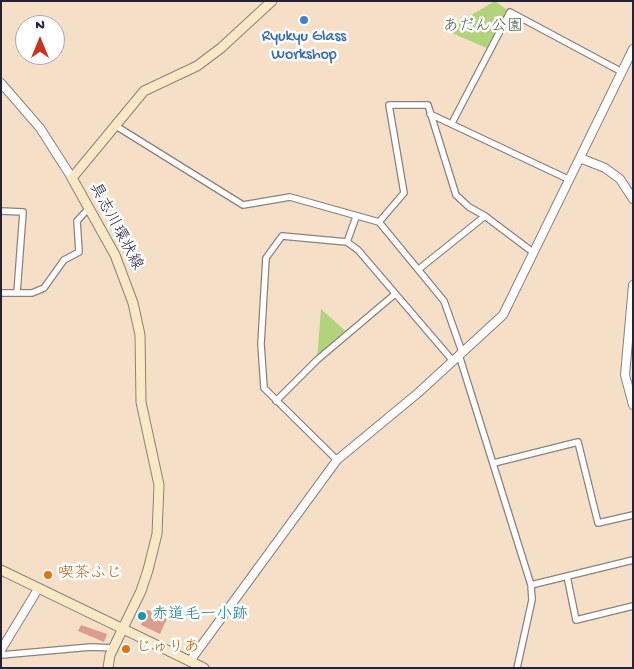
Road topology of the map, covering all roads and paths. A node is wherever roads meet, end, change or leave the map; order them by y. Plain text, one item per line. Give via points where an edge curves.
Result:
1 (272, 1) edge
2 (633, 49) edge
3 (622, 72) junction
4 (1, 83) edge
5 (430, 114) junction
6 (452, 123) junction
7 (116, 126) junction
8 (580, 158) junction
9 (72, 178) junction
10 (570, 180) junction
11 (633, 199) edge
12 (89, 208) junction
13 (1, 211) edge
14 (485, 216) junction
15 (356, 217) junction
16 (379, 222) junction
17 (347, 242) junction
18 (534, 253) junction
19 (419, 269) junction
20 (633, 286) edge
21 (17, 293) junction
22 (1, 294) edge
23 (395, 294) junction
24 (632, 308) edge
25 (630, 348) edge
26 (461, 354) junction
27 (453, 361) junction
28 (632, 399) edge
29 (276, 401) junction
30 (337, 460) junction
31 (494, 463) junction
32 (633, 515) edge
33 (633, 560) edge
34 (1, 570) edge
35 (566, 576) junction
36 (530, 585) junction
37 (38, 589) junction
38 (633, 606) edge
39 (124, 630) junction
40 (114, 648) junction
41 (1, 650) edge
42 (1, 655) edge
43 (190, 661) junction
44 (108, 668) edge
45 (204, 668) edge
46 (517, 668) edge

1 - 7 main road, 具志川環状線 via 222,48 197,66 144,90
2 - 3 street
3 - 6 street via 510,12
3 - 8 street
4 - 9 street via 40,128
5 - 6 street
5 - 14 street via 456,195
5 - 16 street via 428,105 388,105 404,193
6 - 10 street
7 - 9 main road, 具志川環状線
7 - 15 street via 243,205 290,197
8 - 10 street
8 - 11 street via 620,179
9 - 12 main road, 具志川環状線
10 - 18 street
12 - 21 street via 77,222 79,252 64,260 44,288 32,293
12 - 39 main road, 具志川環状線 via 123,270 133,303 140,335 141,402 159,485 157,534 141,591
13 - 21 street via 23,212
14 - 18 street
14 - 19 street
15 - 16 street
15 - 17 street
16 - 19 street
17 - 23 street via 358,250
17 - 29 street via 282,236 266,258 261,344 264,388
18 - 26 street via 503,315
19 - 26 street via 444,301
20 - 24 street
21 - 22 street
23 - 27 street
23 - 29 street via 317,360
24 - 25 street
25 - 28 street via 625,375
26 - 27 street
26 - 31 street
27 - 30 street
29 - 30 street
30 - 43 street
31 - 32 street via 578,442 598,523
31 - 36 street
33 - 35 street
34 - 37 main road
35 - 36 street
35 - 38 street via 576,620
36 - 46 street via 532,600
37 - 39 main road
37 - 41 street
39 - 40 main road, 具志川環状線
39 - 43 main road
40 - 42 street
40 - 44 main road, 具志川環状線
43 - 45 main road

